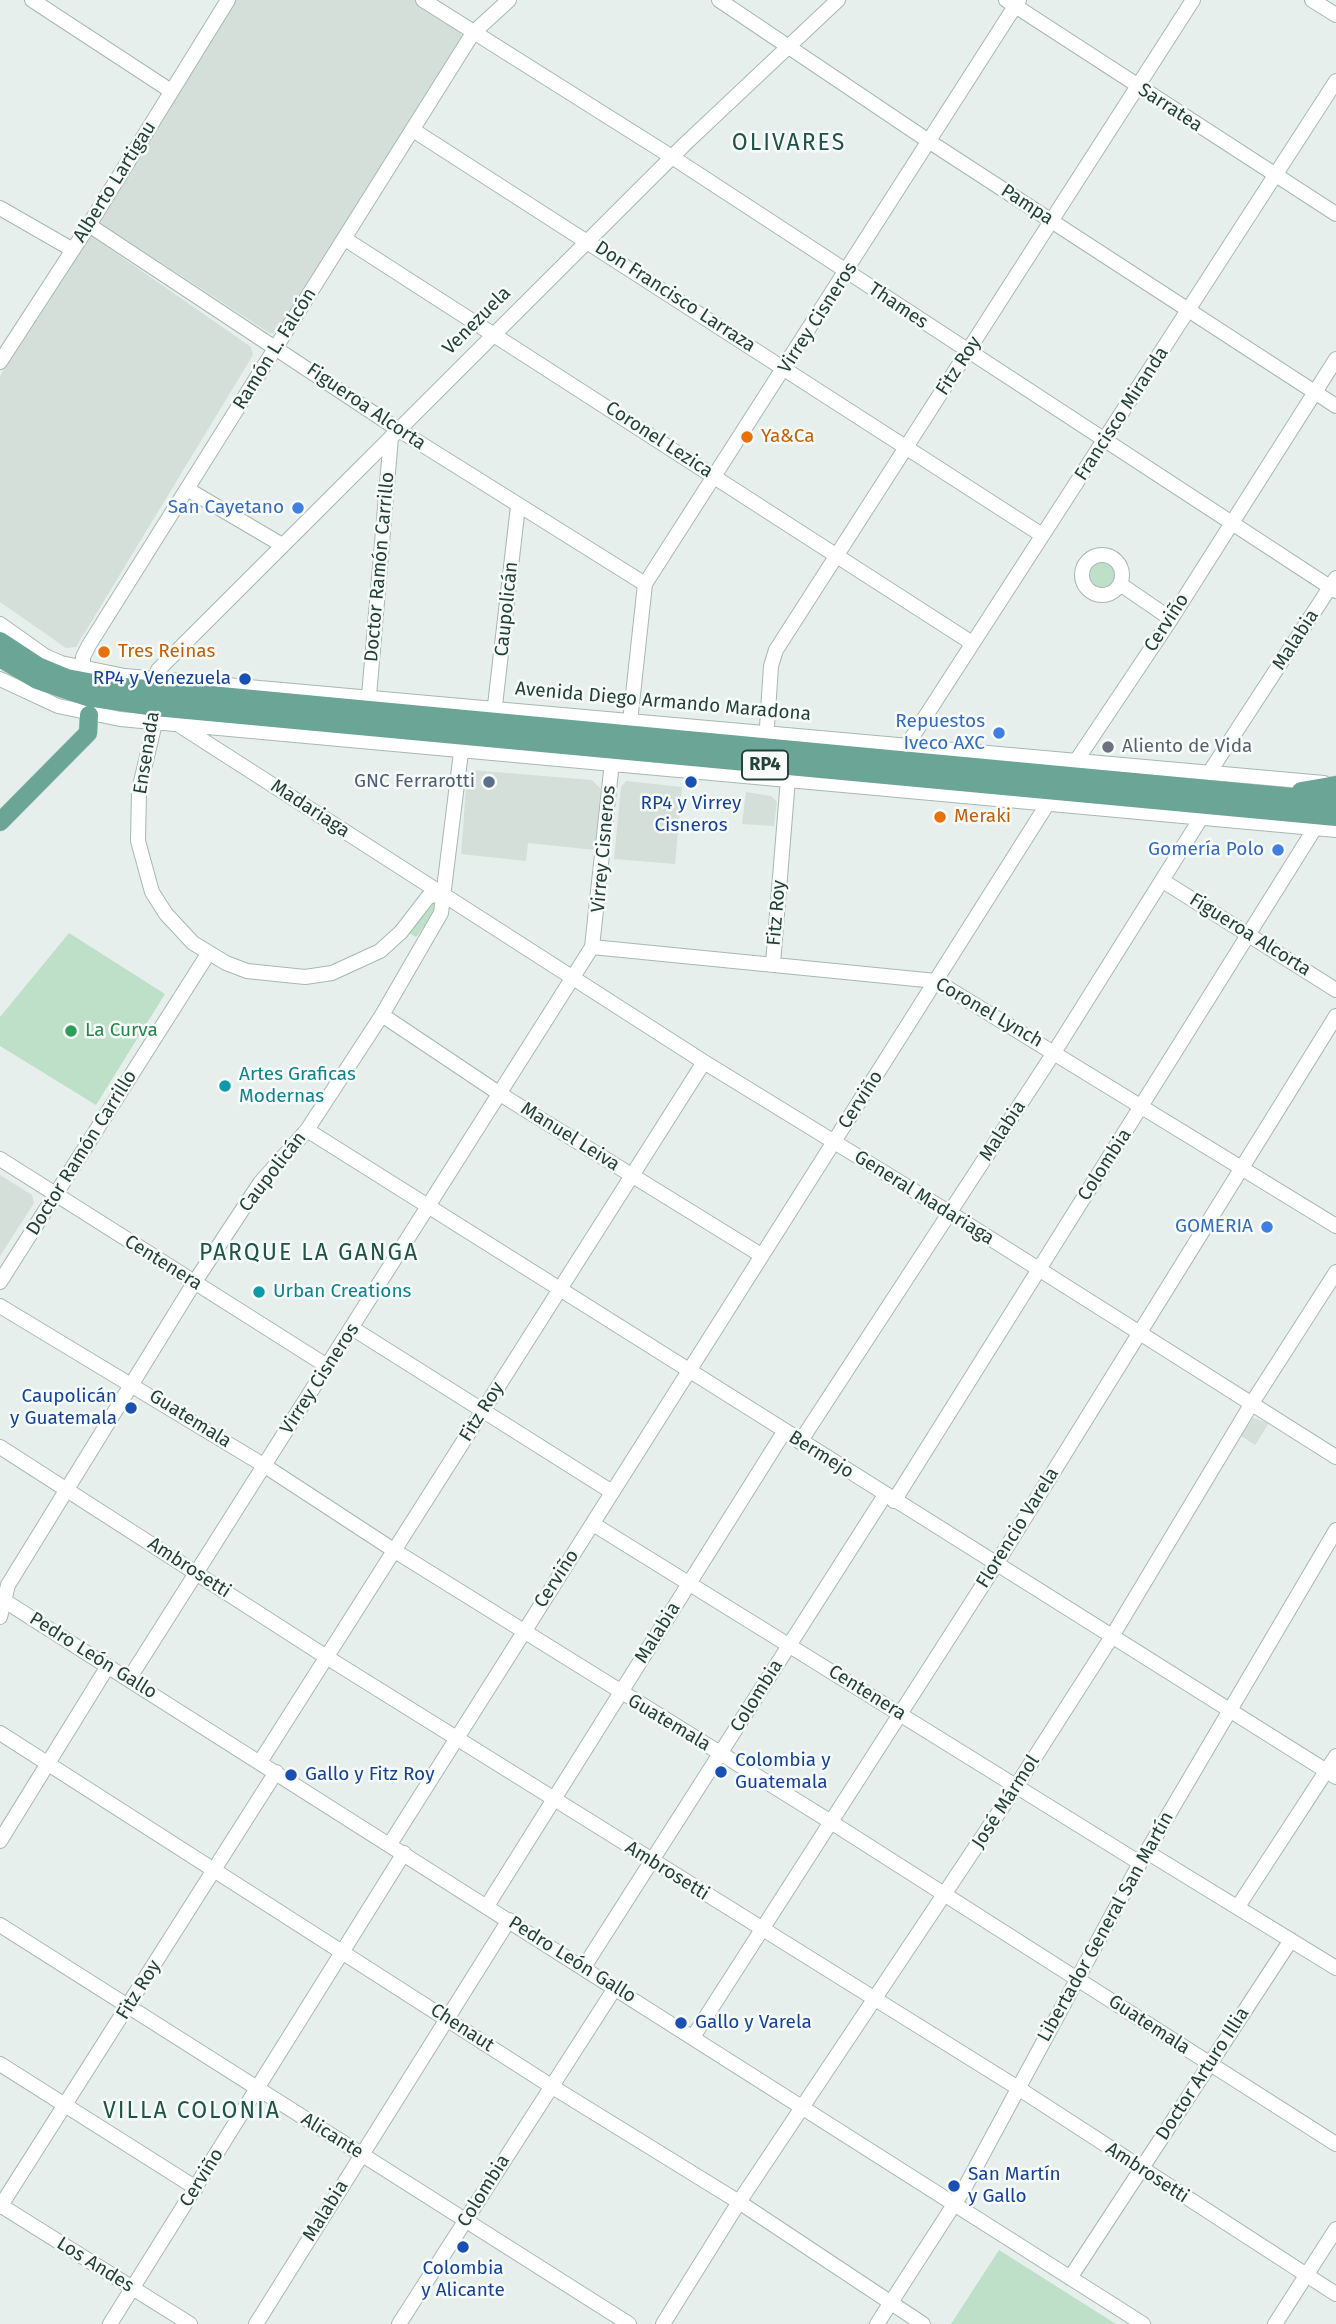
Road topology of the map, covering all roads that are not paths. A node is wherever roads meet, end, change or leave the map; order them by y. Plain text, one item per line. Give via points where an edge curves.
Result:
1 (32, 0) edge
2 (228, 0) edge
3 (423, 0) edge
4 (509, 0) edge
5 (719, 0) edge
6 (838, 0) edge
7 (1193, 0) edge
8 (1312, 0) edge
9 (1013, 2) edge
10 (1336, 15) edge
11 (473, 33) junction
12 (789, 46) junction
13 (1336, 81) edge
14 (1138, 87) junction
15 (171, 91) junction
16 (413, 130) junction
17 (930, 142) junction
18 (672, 157) junction
19 (1276, 175) junction
20 (0, 208) edge
21 (1336, 215) edge
22 (1052, 222) junction
23 (89, 225) junction
24 (345, 239) junction
25 (589, 241) junction
26 (73, 250) junction
27 (847, 272) junction
28 (1189, 310) junction
29 (495, 335) junction
30 (276, 346) junction
31 (968, 353) junction
32 (1336, 359) edge
33 (0, 362) edge
34 (785, 369) junction
35 (1314, 392) junction
36 (1336, 406) edge
37 (395, 433) junction
38 (1105, 440) junction
39 (905, 449) junction
40 (715, 476) junction
41 (187, 489) junction
42 (518, 506) junction
43 (1231, 522) junction
44 (1042, 535) junction
45 (282, 545) junction
46 (837, 555) junction
47 (645, 584) junction
48 (1120, 584) dead end
49 (1334, 585) edge
50 (1171, 619) junction
51 (0, 624) edge
52 (0, 641) edge
53 (972, 643) junction
54 (0, 658) edge
55 (0, 679) edge
56 (85, 691) junction
57 (369, 696) junction
58 (155, 700) junction
59 (493, 715) junction
60 (179, 725) junction
61 (626, 728) junction
62 (766, 740) junction
63 (466, 744) junction
64 (907, 745) junction
65 (614, 756) junction
66 (693, 758) junction
67 (1073, 767) junction
68 (789, 773) junction
69 (1209, 773) junction
70 (747, 775) junction
71 (1336, 784) edge
72 (918, 790) joint
73 (1278, 795) junction
74 (1104, 796) junction
75 (1053, 797) junction
76 (1336, 801) edge
77 (1200, 811) junction
78 (1141, 812) junction
79 (1336, 817) edge
80 (0, 822) edge
81 (1315, 828) junction
82 (1336, 830) edge
83 (1163, 881) junction
84 (441, 893) junction
85 (401, 932) junction
86 (1248, 935) junction
87 (424, 946) junction
88 (593, 947) junction
89 (208, 954) junction
90 (773, 963) junction
91 (575, 977) junction
92 (936, 981) junction
93 (1336, 990) edge
94 (382, 1015) junction
95 (1336, 1016) edge
96 (1055, 1051) junction
97 (704, 1062) junction
98 (500, 1094) junction
99 (1143, 1106) junction
100 (307, 1130) junction
101 (834, 1141) junction
102 (0, 1159) edge
103 (1243, 1169) junction
104 (633, 1176) junction
105 (56, 1195) junction
106 (428, 1207) junction
107 (950, 1213) junction
108 (1336, 1226) edge
109 (761, 1255) junction
110 (1038, 1270) junction
111 (1336, 1272) edge
112 (0, 1282) edge
113 (194, 1283) junction
114 (561, 1288) junction
115 (0, 1306) edge
116 (352, 1328) junction
117 (1139, 1334) junction
118 (327, 1366) junction
119 (688, 1371) junction
120 (133, 1384) junction
121 (1252, 1403) junction
122 (483, 1410) junction
123 (784, 1432) junction
124 (800, 1442) junction
125 (0, 1447) edge
126 (1336, 1457) edge
127 (265, 1465) junction
128 (68, 1490) junction
129 (612, 1492) junction
130 (889, 1498) junction
131 (593, 1524) junction
132 (1336, 1530) edge
133 (395, 1551) junction
134 (995, 1566) junction
135 (197, 1573) junction
136 (688, 1586) junction
137 (3, 1599) edge
138 (0, 1617) edge
139 (523, 1632) junction
140 (1111, 1638) junction
141 (789, 1644) junction
142 (328, 1658) junction
143 (108, 1666) junction
144 (129, 1679) junction
145 (621, 1693) junction
146 (1228, 1709) junction
147 (900, 1714) junction
148 (0, 1733) edge
149 (455, 1738) junction
150 (720, 1754) junction
151 (1336, 1756) edge
152 (260, 1762) junction
153 (49, 1764) junction
154 (276, 1772) junction
155 (1331, 1774) edge
156 (1017, 1785) junction
157 (554, 1800) junction
158 (831, 1822) junction
159 (0, 1841) edge
160 (390, 1844) junction
161 (404, 1853) junction
162 (1144, 1857) junction
163 (652, 1861) junction
164 (215, 1870) junction
165 (944, 1895) junction
166 (1239, 1905) junction
167 (487, 1906) junction
168 (509, 1920) junction
169 (0, 1925) edge
170 (762, 1931) junction
171 (1291, 1940) junction
172 (344, 1953) junction
173 (584, 1967) junction
174 (1336, 1968) edge
175 (1076, 1979) junction
176 (615, 1988) junction
177 (875, 2000) junction
178 (128, 2008) junction
179 (449, 2019) junction
180 (693, 2037) junction
181 (0, 2064) edge
182 (1210, 2064) junction
183 (551, 2086) junction
184 (1018, 2088) junction
185 (258, 2089) junction
186 (66, 2105) junction
187 (803, 2106) junction
188 (1336, 2144) edge
189 (362, 2154) junction
190 (1141, 2169) junction
191 (197, 2188) junction
192 (739, 2202) junction
193 (955, 2203) junction
194 (0, 2206) edge
195 (465, 2221) junction
196 (1336, 2229) edge
197 (1306, 2276) junction
198 (1070, 2278) junction
199 (133, 2288) junction
200 (1336, 2294) edge
201 (891, 2302) junction
202 (402, 2323) edge
203 (110, 2324) edge
204 (190, 2324) edge
205 (256, 2324) edge
206 (629, 2324) edge
207 (663, 2324) edge
208 (877, 2324) edge
209 (923, 2324) edge
210 (1143, 2324) edge
211 (1275, 2324) edge

1 - 15 street
2 - 15 street, Alberto Lartigau
3 - 11 street, Thames
4 - 11 street, Ramón L. Falcón
5 - 12 street, Pampa
6 - 12 street, Venezuela
7 - 14 street, Fitz Roy
8 - 10 street
9 - 14 street, Sarratea
9 - 17 street, Virrey Cisneros
11 - 16 street, Ramón L. Falcón
11 - 18 street, Thames
12 - 17 street, Pampa
12 - 18 street, Venezuela
13 - 19 street, Francisco Miranda
14 - 19 street, Sarratea
14 - 22 street, Fitz Roy
15 - 23 street, Alberto Lartigau
16 - 24 street, Ramón L. Falcón
16 - 25 street, Don Francisco Larraza
17 - 22 street, Pampa
17 - 27 street, Virrey Cisneros
18 - 25 street, Venezuela
18 - 27 street, Thames
19 - 21 street, Sarratea
19 - 28 street, Francisco Miranda
20 - 26 street
22 - 28 street, Pampa
22 - 31 street, Fitz Roy
23 - 26 street, Alberto Lartigau
23 - 30 street, Figueroa Alcorta
24 - 29 street, Coronel Lezica
24 - 30 street, Ramón L. Falcón
25 - 29 street, Venezuela
25 - 34 street, Don Francisco Larraza
26 - 33 street, Alberto Lartigau
27 - 31 street, Thames
27 - 34 street, Virrey Cisneros
28 - 35 street, Pampa
28 - 38 street, Francisco Miranda
29 - 37 street, Venezuela
29 - 40 street, Coronel Lezica
30 - 37 street, Figueroa Alcorta
30 - 41 street, Ramón L. Falcón
31 - 38 street, Thames
31 - 39 street, Fitz Roy
32 - 35 street, Cerviño
34 - 39 street, Don Francisco Larraza
34 - 40 street, Virrey Cisneros
35 - 36 street, Pampa
35 - 43 street, Cerviño
37 - 42 street, Figueroa Alcorta
37 - 45 street, Venezuela
37 - 57 street, Doctor Ramón Carrillo
38 - 43 street, Thames
38 - 44 street, Francisco Miranda
39 - 44 street, Don Francisco Larraza
39 - 46 street, Fitz Roy
40 - 46 street, Coronel Lezica
40 - 47 street, Virrey Cisneros
41 - 45 street
41 - 56 street, Ramón L. Falcón via 89,645
42 - 47 street, Figueroa Alcorta
42 - 59 street, Caupolicán
43 - 49 street, Thames
43 - 50 street, Cerviño
44 - 53 street, Francisco Miranda
45 - 58 street, Venezuela via 165,659
46 - 53 street, Coronel Lezica
46 - 62 street, Fitz Roy via 773,657
47 - 61 street, Virrey Cisneros
48 - 50 street
49 - 69 street, Malabia
50 - 67 street, Cerviño
51 - 56 street, Avenida Diego Armando Maradona
52 - 56 main road, Avenida Diego Armando Maradona / RP4
53 - 64 street, Francisco Miranda
54 - 56 main road, Avenida Diego Armando Maradona / RP4 via 37,680
55 - 56 street, Avenida Diego Armando Maradona via 50,703
56 - 58 main road, Avenida Diego Armando Maradona / RP4
56 - 58 street, Avenida Diego Armando Maradona
56 - 80 main road via 88,733
57 - 58 street, Avenida Diego Armando Maradona
57 - 59 street, Avenida Diego Armando Maradona
58 - 59 main road, Avenida Diego Armando Maradona / RP4
58 - 60 street, Avenida Diego Armando Maradona
58 - 63 main road, Avenida Diego Armando Maradona / RP4
58 - 89 street, Ensenada via 139,790 142,864 166,914
59 - 61 main road, Avenida Diego Armando Maradona / RP4
59 - 63 street
60 - 63 street, Avenida Diego Armando Maradona
60 - 84 street, Madariaga
61 - 62 main road, Avenida Diego Armando Maradona / RP4
61 - 65 street, Virrey Cisneros
62 - 64 street, Avenida Diego Armando Maradona
62 - 67 main road, Avenida Diego Armando Maradona / RP4
63 - 65 main road, Avenida Diego Armando Maradona / RP4
63 - 84 street, Caupolicán
64 - 67 street, Avenida Diego Armando Maradona
65 - 66 main road, Avenida Diego Armando Maradona / RP4
65 - 70 street, Avenida Diego Armando Maradona
65 - 88 street, Virrey Cisneros
66 - 68 main road, Avenida Diego Armando Maradona / RP4
66 - 70 main road
67 - 69 street, Avenida Diego Armando Maradona
67 - 73 main road, Avenida Diego Armando Maradona / RP4
67 - 75 street, Cerviño
68 - 70 main road
68 - 72 street, Avenida Diego Armando Maradona
68 - 75 main road, Avenida Diego Armando Maradona / RP4
68 - 90 street, Fitz Roy
69 - 71 street, Avenida Diego Armando Maradona
71 - 73 main road
72 - 75 main road
73 - 76 main road, Avenida Diego Armando Maradona / RP4
74 - 75 main road, Avenida Diego Armando Maradona / RP4
74 - 77 main road, Avenida Diego Armando Maradona / RP4
74 - 78 main road
75 - 78 street, Avenida Diego Armando Maradona
75 - 92 street, Cerviño
77 - 78 main road
77 - 79 main road, Avenida Diego Armando Maradona / RP4
77 - 81 street, Avenida Diego Armando Maradona
77 - 83 street, Malabia
81 - 82 street, Avenida Diego Armando Maradona
81 - 86 street, Colombia
83 - 86 street, Figueroa Alcorta
83 - 96 street, Malabia
84 - 85 street, Ensenada via 428,897
84 - 87 street, Caupolicán via 444,905
84 - 91 street, General Madariaga
85 - 87 street
85 - 89 street, Ensenada via 363,961 305,977 247,971
86 - 93 street, Figueroa Alcorta
86 - 99 street, Colombia
87 - 94 street, Caupolicán
88 - 90 street, Coronel Lynch
88 - 91 street, Virrey Cisneros
89 - 105 street, Doctor Ramón Carrillo
90 - 92 street, Coronel Lynch
91 - 97 street, General Madariaga
91 - 98 street, Virrey Cisneros
92 - 96 street, Coronel Lynch
92 - 101 street, Cerviño
94 - 98 street, Manuel Leiva
94 - 100 street, Caupolicán
95 - 103 street, Florencio Varela
96 - 99 street, Coronel Lynch
96 - 107 street, Malabia
97 - 101 street, General Madariaga
97 - 104 street, Fitz Roy
98 - 104 street, Manuel Leiva
98 - 106 street, Virrey Cisneros
99 - 103 street, Coronel Lynch
99 - 110 street, Colombia
100 - 106 street, Bermejo
100 - 113 street, Caupolicán via 260,1183
101 - 107 street, General Madariaga
101 - 109 street, Cerviño
102 - 105 street, Centenera
103 - 108 street, Coronel Lynch
103 - 117 street, Florencio Varela
104 - 109 street, Manuel Leiva
104 - 114 street, Fitz Roy
105 - 112 street, Doctor Ramón Carrillo
105 - 113 street, Centenera
106 - 114 street, Bermejo
106 - 116 street, Virrey Cisneros
107 - 110 street, General Madariaga
107 - 124 street, Malabia
109 - 119 street, Cerviño
110 - 117 street, General Madariaga
110 - 130 street, Colombia
111 - 121 street, José Mármol
113 - 118 street, Centenera
113 - 120 street, Caupolicán
114 - 119 street, Bermejo
114 - 122 street, Fitz Roy
115 - 120 street, Guatemala
116 - 118 street, Virrey Cisneros
116 - 122 street
117 - 121 street, General Madariaga
117 - 134 street, Florencio Varela
118 - 127 street, Virrey Cisneros
119 - 123 street, Bermejo
119 - 129 street, Cerviño
120 - 127 street, Guatemala
120 - 128 street, Caupolicán
121 - 126 street, General Madariaga
121 - 140 street, José Mármol
122 - 129 street
122 - 133 street, Fitz Roy
123 - 124 street, Bermejo
123 - 136 street, Malabia
124 - 130 street, Bermejo
125 - 128 street, Ambrosetti
127 - 133 street, Guatemala
127 - 135 street, Virrey Cisneros
128 - 135 street, Ambrosetti
128 - 137 street, Caupolicán
129 - 131 street, Cerviño
130 - 134 street, Bermejo
130 - 141 street, Colombia
131 - 136 street, Centenera
131 - 139 street, Cerviño
132 - 146 street, Libertador General San Martín
133 - 139 street, Guatemala
133 - 142 street, Fitz Roy
134 - 140 street, Bermejo
134 - 147 street, Florencio Varela
135 - 142 street, Ambrosetti
135 - 144 street, Virrey Cisneros
136 - 141 street, Centenera
136 - 145 street, Malabia
137 - 138 street, Caupolicán
137 - 143 street, Pedro León Gallo
139 - 145 street, Guatemala
139 - 149 street, Cerviño
140 - 146 street, Bermejo
140 - 156 street, José Mármol
141 - 147 street, Centenera
141 - 150 street, Colombia
142 - 149 street, Ambrosetti
142 - 152 street, Fitz Roy
143 - 144 street, Pedro León Gallo
143 - 153 street
144 - 152 street, Pedro León Gallo
145 - 150 street, Guatemala
145 - 157 street, Malabia
146 - 155 street, Bermejo
146 - 162 street, Libertador General San Martín
147 - 156 street, Centenera
147 - 158 street, Florencio Varela
148 - 153 street, Chenaut
149 - 157 street, Ambrosetti
149 - 160 street, Cerviño
150 - 158 street, Guatemala
150 - 163 street, Colombia
151 - 155 street
152 - 154 street, Pedro León Gallo
153 - 159 street
153 - 164 street, Chenaut
154 - 160 street, Pedro León Gallo
154 - 164 street, Fitz Roy
155 - 166 street
156 - 162 street, Centenera
156 - 165 street, José Mármol
157 - 163 street, Ambrosetti
157 - 167 street, Malabia
158 - 165 street, Guatemala
158 - 170 street, Florencio Varela
160 - 161 street, Pedro León Gallo
161 - 167 street, Pedro León Gallo
161 - 172 street, Cerviño
162 - 166 street, Centenera
162 - 175 street, Libertador General San Martín
163 - 170 street, Ambrosetti
163 - 173 street, Colombia
164 - 172 street, Chenaut
164 - 178 street, Fitz Roy
165 - 175 street, Guatemala
165 - 177 street, José Mármol
166 - 171 street, Centenera
167 - 168 street, Pedro León Gallo
168 - 173 street, Pedro León Gallo
168 - 179 street, Malabia
169 - 178 street, Alicante
170 - 177 street, Ambrosetti
170 - 180 street, Florencio Varela
171 - 174 street, Centenera
171 - 182 street, Doctor Arturo Illia
172 - 179 street, Chenaut
172 - 185 street, Cerviño
173 - 176 street, Pedro León Gallo
175 - 182 street, Guatemala
175 - 184 street, Libertador General San Martín
176 - 180 street, Pedro León Gallo
176 - 183 street, Colombia
177 - 184 street, Ambrosetti
177 - 187 street, José Mármol
178 - 185 street, Alicante
178 - 186 street, Fitz Roy
179 - 183 street, Chenaut
179 - 189 street, Malabia
180 - 187 street, Pedro León Gallo
181 - 186 street
182 - 188 street, Guatemala
182 - 190 street, Doctor Arturo Illia
183 - 192 street, Chenaut
183 - 195 street, Colombia
184 - 190 street, Ambrosetti
184 - 193 street, Libertador General San Martín
185 - 189 street, Alicante
185 - 191 street, Cerviño
186 - 191 street
186 - 194 street, Fitz Roy
187 - 192 street, José Mármol
187 - 193 street, Pedro León Gallo
189 - 195 street, Alicante
189 - 205 street, Malabia
190 - 197 street, Ambrosetti
190 - 198 street, Doctor Arturo Illia
191 - 199 street, Cerviño
192 - 201 street, Chenaut
192 - 207 street, José Mármol
193 - 198 street, Pedro León Gallo
193 - 201 street, Libertador General San Martín
194 - 199 street, Los Andes
195 - 202 street, Colombia
195 - 206 street, Alicante
196 - 197 street
197 - 200 street, Ambrosetti
197 - 211 street
198 - 210 street, Pedro León Gallo
199 - 203 street, Cerviño
199 - 204 street, Los Andes
201 - 208 street, Libertador General San Martín
201 - 209 street, Chenaut

